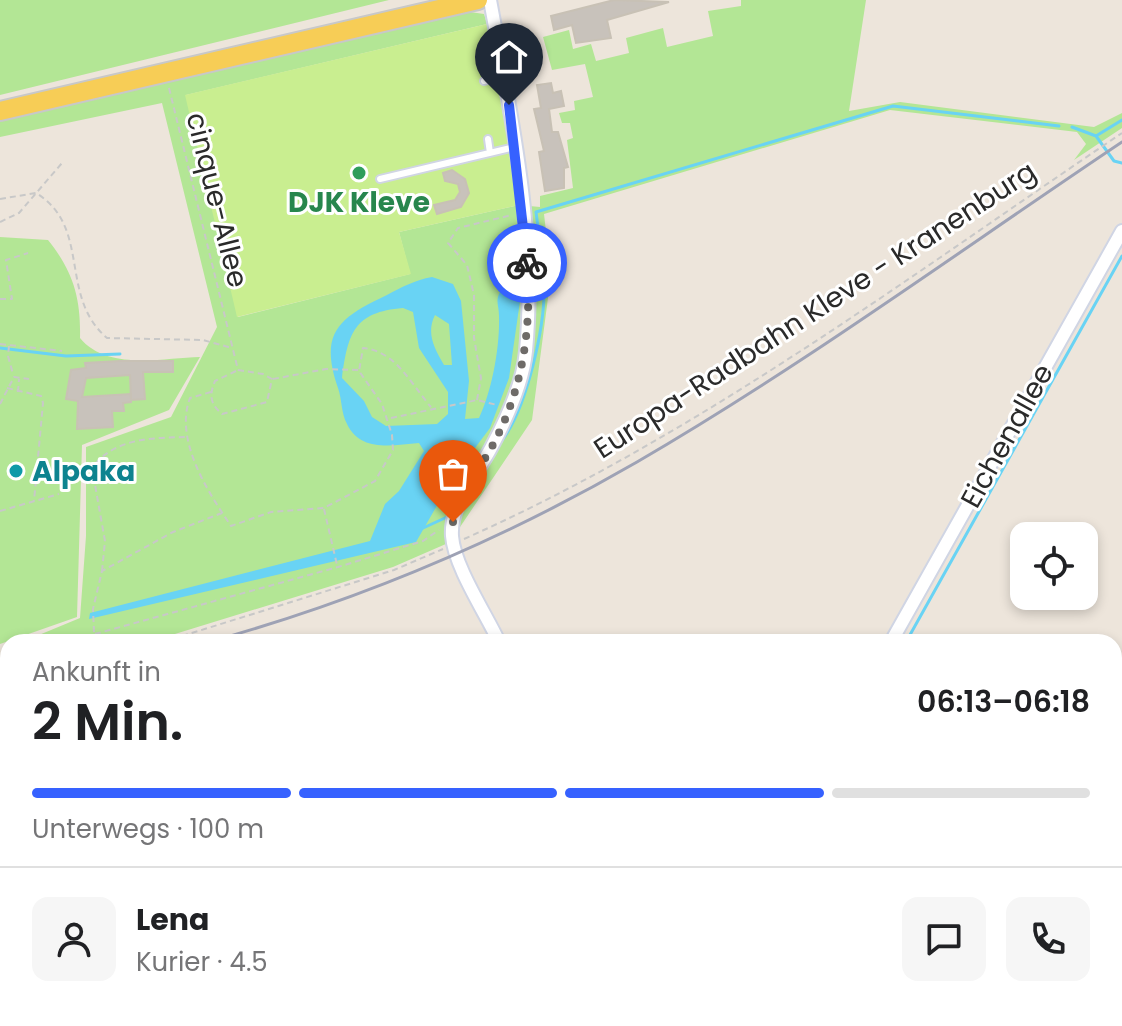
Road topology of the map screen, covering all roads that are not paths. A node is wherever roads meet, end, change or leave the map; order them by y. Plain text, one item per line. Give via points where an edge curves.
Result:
1 (478, 0) edge
2 (490, 0) edge
3 (504, 76) junction
4 (484, 81) dead end
5 (0, 111) edge
6 (488, 139) dead end
7 (515, 147) junction
8 (490, 153) junction
9 (380, 179) dead end
10 (1122, 231) edge
11 (495, 634) edge
12 (895, 634) edge
13 (556, 1026) edge
14 (671, 1026) edge

1 - 5 main road
2 - 3 street
3 - 4 lane
3 - 7 street
6 - 8 lane
7 - 8 lane
7 - 11 street via 529,291 525,355 509,411 453,522 454,544
8 - 9 lane
10 - 12 street, Eichenallee
13 - 14 main road

